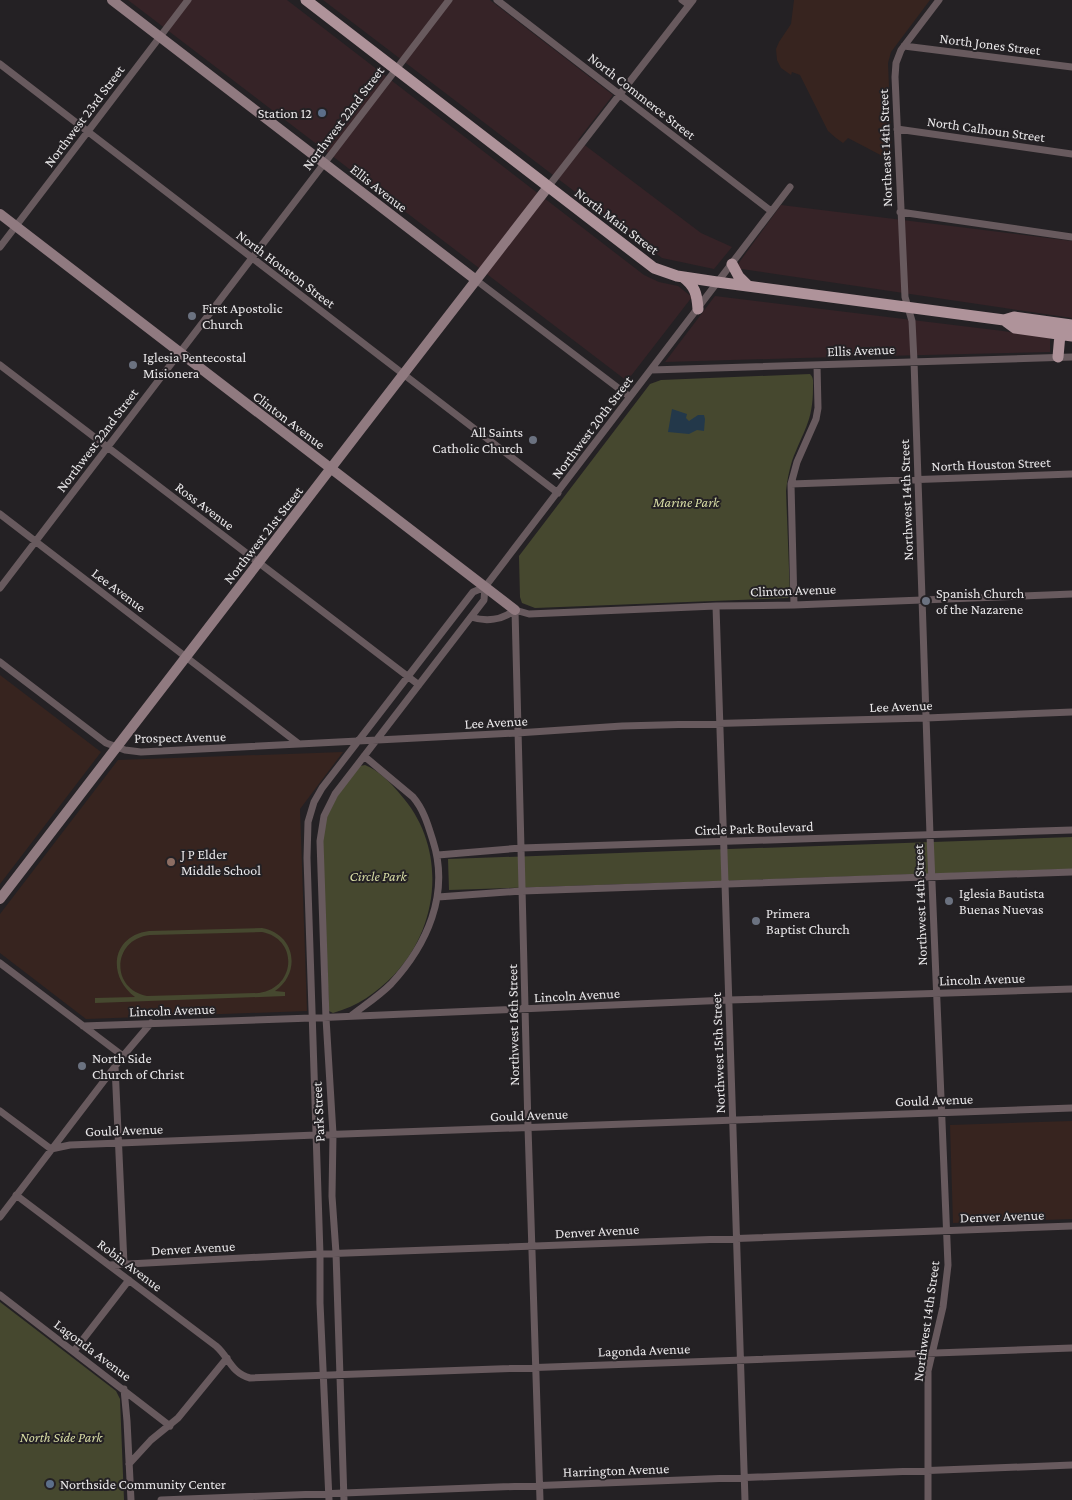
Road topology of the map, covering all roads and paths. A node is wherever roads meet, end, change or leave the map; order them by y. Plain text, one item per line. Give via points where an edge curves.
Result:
1 (112, 0) edge
2 (188, 0) edge
3 (306, 0) edge
4 (449, 0) edge
5 (497, 0) edge
6 (682, 0) edge
7 (939, 0) edge
8 (691, 3) edge
9 (160, 37) junction
10 (904, 46) junction
11 (0, 64) edge
12 (1072, 67) edge
13 (396, 69) junction
14 (619, 95) junction
15 (897, 129) junction
16 (88, 132) junction
17 (1072, 154) edge
18 (324, 163) junction
19 (790, 187) dead end
20 (548, 188) junction
21 (771, 211) junction
22 (900, 212) junction
23 (0, 214) edge
24 (16, 226) junction
25 (1072, 237) edge
26 (0, 247) edge
27 (252, 259) junction
28 (732, 264) junction
29 (683, 277) junction
30 (476, 280) junction
31 (717, 282) junction
32 (747, 286) junction
33 (908, 308) junction
34 (698, 309) junction
35 (1004, 320) junction
36 (1072, 325) edge
37 (1066, 335) edge
38 (179, 353) junction
39 (1058, 357) junction
40 (1072, 357) edge
41 (914, 361) junction
42 (0, 364) edge
43 (817, 365) junction
44 (651, 370) junction
45 (403, 374) junction
46 (630, 397) junction
47 (108, 447) junction
48 (331, 468) junction
49 (1072, 474) edge
50 (918, 479) junction
51 (791, 484) junction
52 (558, 492) junction
53 (0, 514) edge
54 (36, 542) junction
55 (259, 563) junction
56 (485, 586) junction
57 (0, 588) edge
58 (1072, 594) edge
59 (922, 599) junction
60 (794, 605) junction
61 (716, 606) junction
62 (515, 610) junction
63 (471, 617) junction
64 (186, 657) junction
65 (0, 662) edge
66 (408, 677) junction
67 (419, 685) junction
68 (1072, 712) edge
69 (926, 718) junction
70 (720, 724) junction
71 (518, 733) junction
72 (377, 740) junction
73 (357, 742) junction
74 (299, 744) junction
75 (116, 747) junction
76 (364, 756) junction
77 (1072, 830) edge
78 (930, 835) junction
79 (724, 842) junction
80 (521, 848) junction
81 (438, 855) junction
82 (1072, 872) edge
83 (932, 878) junction
84 (725, 885) junction
85 (522, 891) junction
86 (438, 897) junction
87 (0, 899) edge
88 (0, 963) edge
89 (1072, 989) edge
90 (936, 994) junction
91 (729, 1000) junction
92 (525, 1010) junction
93 (352, 1016) junction
94 (312, 1018) junction
95 (326, 1018) junction
96 (151, 1023) junction
97 (83, 1026) junction
98 (123, 1056) junction
99 (115, 1066) junction
100 (1072, 1108) edge
101 (0, 1111) edge
102 (942, 1112) junction
103 (733, 1120) junction
104 (528, 1127) junction
105 (333, 1134) junction
106 (316, 1135) junction
107 (118, 1143) junction
108 (51, 1150) junction
109 (16, 1196) junction
110 (0, 1217) edge
111 (1072, 1226) edge
112 (947, 1231) junction
113 (737, 1237) junction
114 (533, 1246) junction
115 (336, 1253) junction
116 (320, 1254) junction
117 (124, 1264) junction
118 (109, 1265) junction
119 (129, 1280) junction
120 (0, 1295) edge
121 (1072, 1348) edge
122 (74, 1351) junction
123 (931, 1354) junction
124 (227, 1358) junction
125 (741, 1359) junction
126 (536, 1366) junction
127 (340, 1374) junction
128 (324, 1375) junction
129 (124, 1389) junction
130 (170, 1426) junction
131 (129, 1464) junction
132 (1072, 1465) edge
133 (928, 1471) junction
134 (744, 1478) junction
135 (540, 1485) junction
136 (328, 1496) edge
137 (343, 1496) edge
138 (131, 1500) edge
139 (162, 1500) edge
140 (540, 1500) edge
141 (745, 1500) edge
142 (928, 1500) edge

1 - 9 street, Ellis Avenue
2 - 9 street, Northwest 23rd Street
3 - 13 main road, North Main Street
4 - 13 street, Northwest 22nd Street
5 - 14 street, North Commerce Street
6 - 8 street
7 - 10 street, Northeast 14th Street
8 - 14 street
9 - 16 street, Northwest 23rd Street
9 - 18 street, Ellis Avenue
10 - 12 street, North Jones Street
10 - 15 street, Northeast 14th Street via 896,63
11 - 16 street, North Houston Street
13 - 18 street, Northwest 22nd Street
13 - 20 main road, North Main Street
14 - 20 street
14 - 21 street, North Commerce Street
15 - 17 street, North Calhoun Street
15 - 22 street, Northeast 14th Street
16 - 24 street, Northwest 23rd Street
16 - 27 street, North Houston Street
18 - 27 street, Northwest 22nd Street
18 - 30 street, Ellis Avenue
19 - 21 street, Northwest 20th Street
20 - 29 main road, North Main Street via 654,268
20 - 30 street, Northwest 21st Street
21 - 28 street, Northwest 20th Street
22 - 25 street
22 - 33 street, Northeast 14th Street
23 - 24 street, Clinton Avenue
24 - 26 street, Northwest 23rd Street
24 - 38 street, Clinton Avenue
27 - 38 street, Northwest 22nd Street
27 - 45 street, North Houston Street
28 - 31 street, Northwest 20th Street
28 - 32 main road
29 - 31 main road, North Main Street
29 - 34 main road via 692,284
30 - 45 street, Northwest 21st Street
30 - 46 street, Ellis Avenue
31 - 32 main road, North Main Street
31 - 34 street, Northwest 20th Street
32 - 33 main road, North Main Street
33 - 35 main road, North Main Street
33 - 41 street, Northwest 14th Street via 912,321
34 - 44 street, Northwest 20th Street
35 - 36 main road, North Main Street via 1014,317
35 - 37 main road, North Main Street via 1015,328
37 - 39 main road
38 - 47 street, Northwest 22nd Street
38 - 48 street, Clinton Avenue
39 - 40 street, Ellis Avenue
39 - 41 street, Ellis Avenue
41 - 43 street, Ellis Avenue
41 - 50 street, Northwest 14th Street
42 - 47 street, Ross Avenue
43 - 44 street, Ellis Avenue
43 - 51 street via 816,419 796,462
44 - 46 street, Northwest 20th Street
45 - 48 street, Northwest 21st Street
45 - 52 street, North Houston Street
46 - 52 street, Northwest 20th Street
47 - 54 street, Northwest 22nd Street
47 - 55 street, Ross Avenue
48 - 55 street, Northwest 21st Street
48 - 56 street, Clinton Avenue
49 - 50 street, North Houston Street
50 - 51 street, North Houston Street
50 - 59 street, Northwest 14th Street
51 - 60 street
52 - 56 street, Northwest 20th Street
53 - 54 street, Lee Avenue
54 - 57 street, Northwest 22nd Street
54 - 64 street, Lee Avenue
55 - 64 street, Northwest 21st Street
55 - 66 street, Ross Avenue
56 - 62 street, Clinton Avenue
56 - 63 street, Northwest 20th Street via 484,600
56 - 66 street, Northwest 20th Street via 473,592
58 - 59 street, Clinton Avenue
59 - 60 street, Clinton Avenue
59 - 69 street, Northwest 14th Street
60 - 61 street, Clinton Avenue
61 - 62 street, Clinton Avenue via 530,614
61 - 70 street, Northwest 15th Street
62 - 63 street via 501,619
62 - 71 street, Northwest 16th Street
63 - 67 street, Northwest 20th Street
64 - 74 street, Lee Avenue
64 - 75 street, Northwest 21st Street
65 - 75 street, Prospect Avenue via 106,743
66 - 67 street, Ross Avenue
66 - 73 street, Northwest 20th Street
67 - 72 street, Northwest 20th Street
68 - 69 street, Lee Avenue
69 - 70 street, Lee Avenue
69 - 78 street, Northwest 14th Street
70 - 71 street, Lee Avenue
70 - 79 street, Northwest 15th Street
71 - 72 street, Lee Avenue
71 - 80 street, Northwest 16th Street
72 - 73 street, Lee Avenue
72 - 76 street, Park Street
73 - 74 street, Lee Avenue
73 - 94 street, Park Street via 322,788 308,822
74 - 75 street, Prospect Avenue via 141,752
75 - 87 street, Northwest 21st Street
76 - 81 street via 413,797 428,825
76 - 95 street, Park Street via 335,794 321,828
77 - 78 street, Circle Park Boulevard
78 - 79 street, Circle Park Boulevard
78 - 83 street, Northwest 14th Street
79 - 80 street, Circle Park Boulevard
79 - 84 street, Northwest 15th Street
80 - 81 street, Circle Park Boulevard
80 - 85 street, Northwest 16th Street
81 - 86 street
82 - 83 street
83 - 84 street
83 - 90 street, Northwest 14th Street
84 - 85 street
84 - 91 street, Northwest 15th Street
85 - 86 street
85 - 92 street, Northwest 16th Street
86 - 93 street via 430,924 406,965 384,991
88 - 97 street
89 - 90 street, Lincoln Avenue
90 - 91 street, Lincoln Avenue
90 - 102 street, Northwest 14th Street
91 - 92 street, Lincoln Avenue
91 - 103 street, Northwest 15th Street
92 - 93 street, Lincoln Avenue
92 - 104 street, Northwest 16th Street
93 - 95 street, Lincoln Avenue
94 - 95 street, Lincoln Avenue
94 - 96 street, Lincoln Avenue
94 - 106 street, Park Street
95 - 105 street, Park Street
96 - 97 street, Lincoln Avenue
96 - 98 street
97 - 98 street
98 - 99 street
99 - 107 street
99 - 108 street
100 - 102 street, Gould Avenue
101 - 108 street
102 - 103 street, Gould Avenue
102 - 112 street, Northwest 14th Street
103 - 104 street, Gould Avenue
103 - 113 street, Northwest 15th Street
104 - 105 street, Gould Avenue
104 - 114 street, Northwest 16th Street
105 - 106 street, Gould Avenue
105 - 115 street, Park Street via 332,1196
106 - 107 street, Gould Avenue
106 - 116 street, Park Street
107 - 108 street, Gould Avenue via 70,1145
107 - 117 street
108 - 109 street
109 - 110 street
109 - 118 street, Robin Avenue
111 - 112 street, Denver Avenue
112 - 113 street, Denver Avenue
112 - 123 street, Northwest 14th Street via 948,1265 943,1307
113 - 114 street, Denver Avenue
113 - 125 street, Northwest 15th Street
114 - 115 street, Denver Avenue
114 - 126 street, Northwest 16th Street
115 - 116 street, Denver Avenue
115 - 127 street, Park Street
116 - 117 street, Denver Avenue
116 - 128 street, Park Street
117 - 118 street, Denver Avenue
118 - 119 street, Robin Avenue
119 - 122 street
119 - 124 street, Robin Avenue via 216,1346
120 - 122 street, Lagonda Avenue
121 - 123 street, Lagonda Avenue
122 - 129 street, Lagonda Avenue
123 - 125 street, Lagonda Avenue
123 - 133 street, Northwest 14th Street via 928,1371
124 - 128 street, Lagonda Avenue via 236,1372 250,1378
124 - 130 street
125 - 126 street, Lagonda Avenue
125 - 134 street, Northwest 15th Street
126 - 127 street, Lagonda Avenue
126 - 135 street, Northwest 16th Street
127 - 128 street, Lagonda Avenue
127 - 137 street, Park Street
128 - 136 street, Park Street
129 - 130 street, Lagonda Avenue
129 - 131 street
130 - 131 street via 151,1440
131 - 138 street
132 - 133 street, Harrington Avenue
133 - 134 street, Harrington Avenue
133 - 142 street, Northwest 14th Street
134 - 135 street, Harrington Avenue
134 - 141 street, Northwest 15th Street
135 - 137 street, Harrington Avenue
135 - 140 street, Northwest 16th Street
136 - 137 street, Harrington Avenue
136 - 139 street, Harrington Avenue

